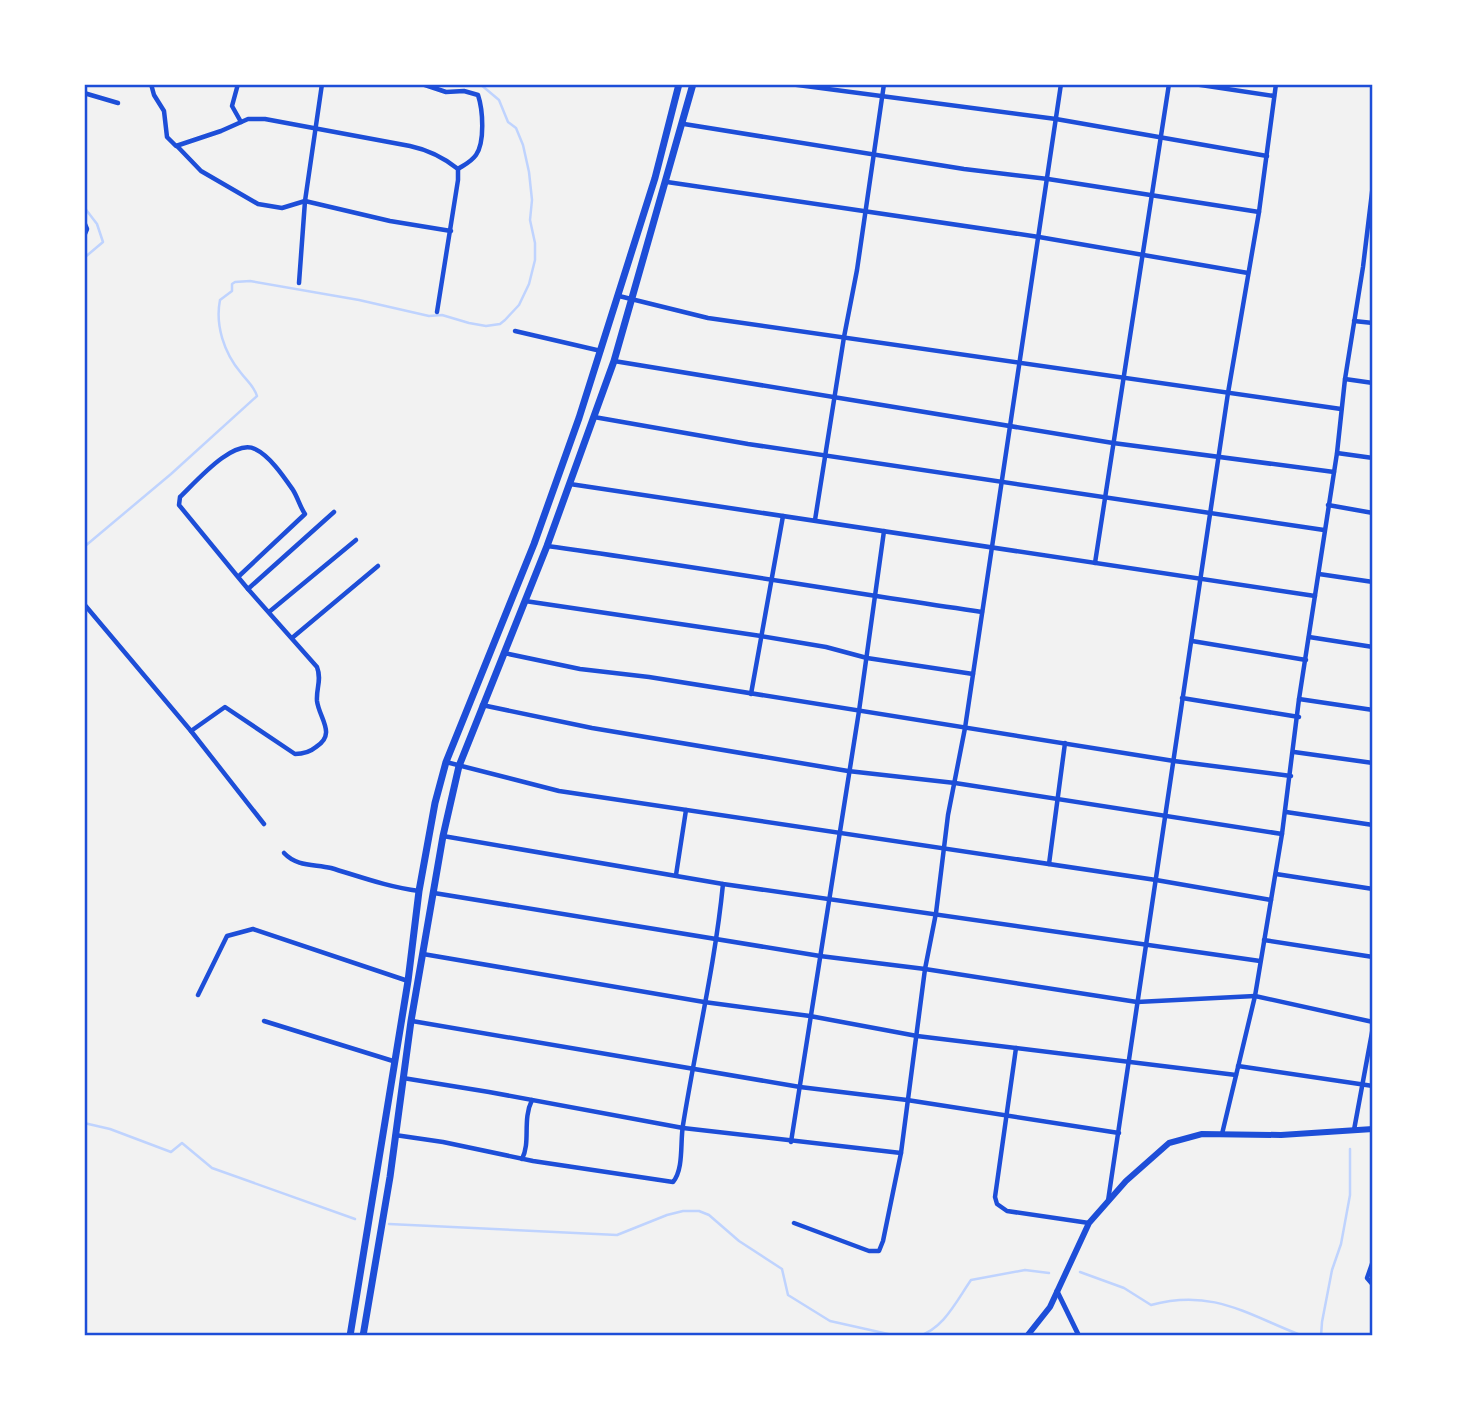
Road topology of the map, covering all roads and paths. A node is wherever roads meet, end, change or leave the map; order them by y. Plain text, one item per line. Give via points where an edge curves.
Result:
1 (151, 84) edge
2 (238, 84) edge
3 (322, 84) edge
4 (422, 84) edge
5 (679, 84) edge
6 (693, 84) edge
7 (790, 84) edge
8 (884, 84) edge
9 (1062, 84) edge
10 (1170, 84) edge
11 (1195, 84) edge
12 (1276, 84) edge
13 (84, 93) edge
14 (882, 95) junction
15 (1275, 96) junction
16 (118, 103) dead end
17 (1056, 119) junction
18 (241, 122) junction
19 (684, 124) junction
20 (315, 128) junction
21 (1161, 136) junction
22 (176, 146) junction
23 (874, 153) junction
24 (1267, 156) junction
25 (457, 169) junction
26 (1048, 179) junction
27 (667, 182) junction
28 (1373, 184) edge
29 (1152, 196) junction
30 (305, 201) junction
31 (1372, 207) edge
32 (865, 211) junction
33 (1259, 212) junction
34 (84, 222) edge
35 (451, 231) junction
36 (84, 236) edge
37 (1040, 237) junction
38 (1143, 253) junction
39 (1363, 267) junction
40 (1373, 267) edge
41 (1248, 273) junction
42 (299, 283) dead end
43 (620, 296) junction
44 (632, 301) junction
45 (437, 312) dead end
46 (1354, 321) junction
47 (1373, 323) edge
48 (515, 331) dead end
49 (844, 337) junction
50 (602, 351) junction
51 (614, 361) junction
52 (1021, 362) junction
53 (1124, 378) junction
54 (1345, 379) junction
55 (1373, 383) edge
56 (1228, 393) junction
57 (834, 399) junction
58 (1341, 409) junction
59 (594, 417) junction
60 (1010, 426) junction
61 (1114, 443) junction
62 (1337, 453) junction
63 (825, 455) junction
64 (1220, 455) junction
65 (1373, 458) edge
66 (1334, 472) junction
67 (1001, 482) junction
68 (570, 484) junction
69 (1105, 498) junction
70 (1328, 505) junction
71 (334, 513) dead end
72 (1212, 513) junction
73 (1373, 513) edge
74 (783, 516) junction
75 (815, 520) junction
76 (1324, 530) junction
77 (884, 531) junction
78 (356, 540) dead end
79 (547, 546) junction
80 (992, 547) junction
81 (1095, 563) junction
82 (378, 566) dead end
83 (1319, 574) junction
84 (238, 577) junction
85 (772, 578) junction
86 (1200, 578) junction
87 (1373, 582) edge
88 (248, 589) junction
89 (874, 596) junction
90 (1315, 596) junction
91 (524, 601) junction
92 (84, 604) edge
93 (269, 612) junction
94 (982, 612) junction
95 (761, 636) junction
96 (1309, 637) junction
97 (292, 638) junction
98 (1192, 640) junction
99 (1373, 647) edge
100 (504, 653) junction
101 (867, 657) junction
102 (1306, 660) junction
103 (973, 674) junction
104 (751, 694) junction
105 (1182, 698) junction
106 (1299, 699) junction
107 (482, 705) junction
108 (1373, 710) edge
109 (859, 711) junction
110 (1299, 717) junction
111 (965, 728) junction
112 (191, 731) junction
113 (1065, 743) junction
114 (1294, 752) junction
115 (1174, 761) junction
116 (446, 762) junction
117 (1373, 763) edge
118 (459, 766) junction
119 (848, 771) junction
120 (1291, 776) junction
121 (955, 783) junction
122 (1059, 800) junction
123 (686, 810) junction
124 (1286, 812) junction
125 (1166, 816) junction
126 (264, 824) dead end
127 (1373, 825) edge
128 (839, 834) junction
129 (1282, 834) junction
130 (443, 836) junction
131 (944, 849) junction
132 (284, 853) dead end
133 (1049, 864) junction
134 (1276, 874) junction
135 (676, 875) junction
136 (1156, 880) junction
137 (723, 884) junction
138 (1373, 889) edge
139 (419, 891) junction
140 (434, 893) junction
141 (828, 898) junction
142 (1271, 900) junction
143 (936, 914) junction
144 (717, 940) junction
145 (1264, 940) junction
146 (1147, 944) junction
147 (422, 954) junction
148 (820, 956) junction
149 (1373, 957) edge
150 (1260, 961) junction
151 (925, 969) junction
152 (408, 981) junction
153 (198, 995) dead end
154 (1255, 996) junction
155 (704, 1002) junction
156 (1137, 1002) junction
157 (810, 1016) junction
158 (264, 1021) dead end
159 (411, 1021) junction
160 (1373, 1025) edge
161 (917, 1036) junction
162 (1016, 1048) junction
163 (393, 1060) junction
164 (1127, 1061) junction
165 (1238, 1066) junction
166 (693, 1068) junction
167 (1236, 1075) junction
168 (403, 1078) junction
169 (1362, 1085) junction
170 (1373, 1086) edge
171 (800, 1087) junction
172 (532, 1100) junction
173 (907, 1100) junction
174 (1008, 1116) junction
175 (682, 1128) junction
176 (1373, 1129) edge
177 (1354, 1131) junction
178 (1119, 1133) junction
179 (1222, 1134) junction
180 (395, 1135) junction
181 (790, 1142) junction
182 (901, 1153) junction
183 (522, 1159) junction
184 (1108, 1203) junction
185 (794, 1223) dead end
186 (1089, 1223) junction
187 (1373, 1261) edge
188 (1373, 1285) edge
189 (1057, 1292) junction
190 (350, 1336) edge
191 (363, 1336) edge
192 (1027, 1336) edge
193 (1079, 1336) edge

1 - 22 street via 164,111 167,137
2 - 18 street via 232,106
3 - 20 street
4 - 25 street via 478,95 478,153
5 - 43 main road
6 - 19 main road
7 - 14 street
8 - 14 street
9 - 17 street
10 - 21 street
11 - 15 street
12 - 15 street
13 - 16 street
14 - 17 street
14 - 23 street
15 - 24 street
17 - 21 street
17 - 26 street
18 - 20 street via 265,119
18 - 22 street
19 - 23 street
19 - 27 main road
20 - 25 street via 426,150
20 - 30 street
21 - 24 street
21 - 29 street
22 - 30 street via 201,171 258,204 282,208
23 - 26 street
23 - 32 street
24 - 33 street
25 - 35 street
26 - 29 street
26 - 37 street
27 - 32 street
27 - 44 main road
28 - 31 street
29 - 33 street
29 - 38 street
30 - 35 street
30 - 42 street
31 - 39 street
32 - 37 street
32 - 49 street
33 - 41 street
34 - 36 street
35 - 45 street
37 - 38 street
37 - 52 street
38 - 41 street
38 - 53 street
39 - 40 street
39 - 46 street
41 - 56 street
43 - 44 street
43 - 50 main road
44 - 49 street via 708,318
44 - 51 main road
46 - 47 street
46 - 54 street
48 - 50 street
49 - 52 street
49 - 57 street
50 - 116 main road via 534,544
51 - 57 street
51 - 59 main road
52 - 53 street
52 - 60 street
53 - 56 street
53 - 61 street
54 - 55 street
54 - 58 street
56 - 58 street
56 - 64 street
57 - 60 street
57 - 63 street
58 - 62 street
59 - 63 street
59 - 68 main road
60 - 61 street
60 - 67 street
61 - 64 street
61 - 69 street
62 - 65 street
62 - 66 street
63 - 67 street
63 - 75 street
64 - 66 street
64 - 72 street
66 - 70 street
67 - 69 street
67 - 80 street
68 - 74 street
68 - 79 main road
69 - 72 street
69 - 81 street
70 - 73 street
70 - 76 street
71 - 88 street
72 - 76 street
72 - 86 street
74 - 75 street
74 - 85 street
75 - 77 street
76 - 83 street
77 - 80 street
77 - 89 street
78 - 93 street
79 - 85 street
79 - 91 main road
80 - 81 street
80 - 94 street
81 - 86 street
82 - 97 street
83 - 87 street
83 - 90 street
84 - 84 street via 305,514 296,494 270,462 257,449 247,447 236,448 217,462 178,501
84 - 88 street
85 - 89 street
85 - 95 street
86 - 90 street
86 - 98 street
88 - 93 street
89 - 94 street
89 - 101 street
90 - 96 street
91 - 95 street
91 - 100 main road
92 - 112 street
93 - 97 street
94 - 103 street
95 - 101 street
95 - 104 street
96 - 99 street
96 - 102 street
97 - 112 street via 320,676 317,704 327,730 320,745 300,754 288,752 225,707
98 - 102 street
98 - 105 street
100 - 104 street
100 - 107 main road
101 - 103 street
101 - 109 street
102 - 106 street
103 - 111 street
104 - 109 street
105 - 110 street
105 - 115 street
106 - 108 street
106 - 110 street
107 - 118 main road
107 - 119 street
109 - 111 street
109 - 119 street
110 - 114 street
111 - 113 street
111 - 121 street
112 - 126 street
113 - 115 street
113 - 122 street
114 - 117 street
114 - 120 street
115 - 120 street
115 - 125 street
116 - 118 street
116 - 139 main road
118 - 123 street via 559,790
118 - 130 main road
119 - 121 street
119 - 128 street
120 - 124 street
121 - 122 street
121 - 131 street
122 - 125 street
122 - 133 street
123 - 128 street
123 - 135 street
124 - 127 street
124 - 129 street
125 - 129 street
125 - 136 street
128 - 131 street
128 - 141 street
129 - 134 street
130 - 135 street
130 - 140 main road
131 - 133 street
131 - 143 street
132 - 139 street via 298,863
133 - 136 street
134 - 138 street
134 - 142 street
135 - 137 street
136 - 142 street
136 - 146 street
137 - 141 street
137 - 144 street
139 - 152 main road
140 - 144 street
140 - 147 main road
141 - 143 street
141 - 148 street
142 - 145 street
143 - 146 street
143 - 151 street
144 - 148 street
144 - 155 street
145 - 149 street
145 - 150 street
146 - 150 street
146 - 156 street
147 - 155 street
147 - 159 main road
148 - 151 street
148 - 157 street
150 - 154 street
151 - 156 street
151 - 161 street
152 - 153 street via 253,929 228,936
152 - 163 main road
154 - 156 street
154 - 160 street
154 - 165 street
155 - 157 street
155 - 166 street
156 - 164 street
157 - 161 street
157 - 171 street
158 - 163 street
159 - 166 street
159 - 168 main road
160 - 169 street
161 - 162 street
161 - 173 street
162 - 164 street
162 - 174 street
163 - 190 main road
164 - 167 street
164 - 178 street
165 - 167 street
165 - 169 street
166 - 171 street
166 - 175 street
167 - 179 street
168 - 172 street
168 - 180 main road
169 - 170 street
169 - 177 street
171 - 173 street
171 - 181 street
172 - 175 street
172 - 183 street
173 - 174 street
173 - 182 street
174 - 178 street
174 - 186 street via 995,1197 998,1206
175 - 181 street
175 - 183 street via 673,1182
176 - 177 main road
177 - 179 main road
178 - 184 street
179 - 184 main road via 1169,1143
180 - 183 street
180 - 191 main road
181 - 182 street
182 - 185 street via 880,1251
184 - 186 main road
186 - 189 main road
187 - 188 street via 1367,1278
189 - 192 main road
189 - 193 street

